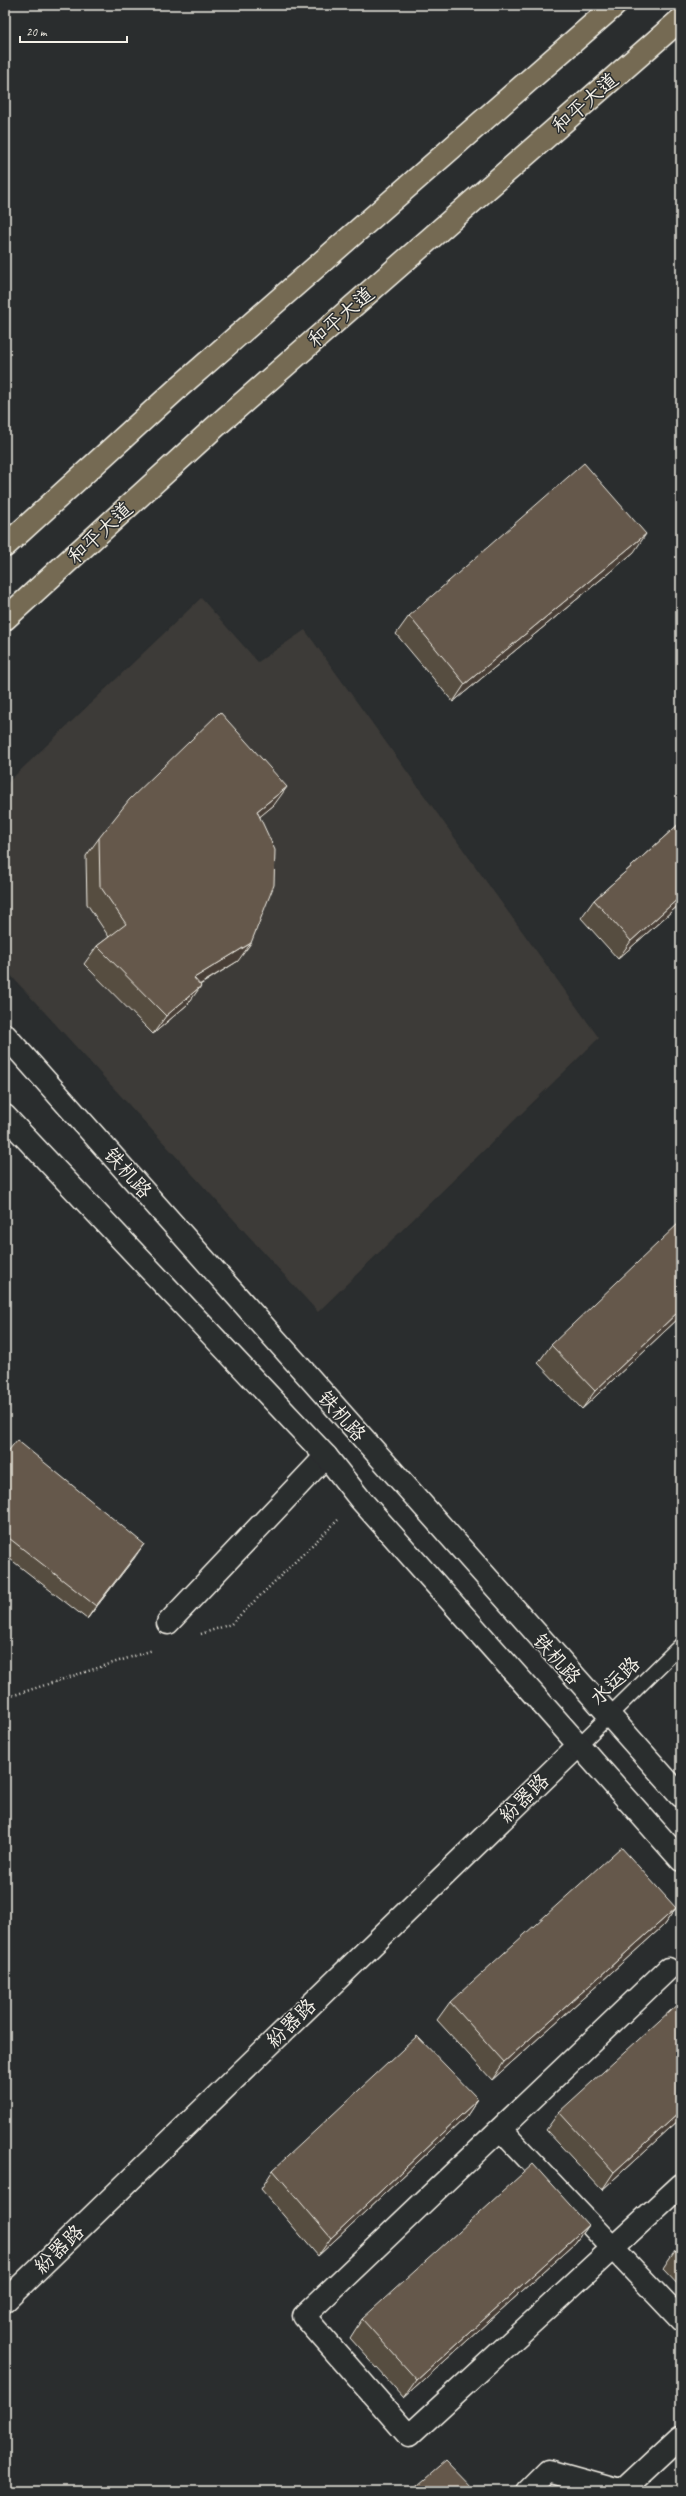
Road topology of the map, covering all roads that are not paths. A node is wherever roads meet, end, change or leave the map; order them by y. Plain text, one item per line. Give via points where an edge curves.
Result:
1 (615, 5) edge
2 (681, 18) edge
3 (5, 546) edge
4 (5, 619) edge
5 (5, 1035) edge
6 (5, 1116) edge
7 (326, 1456) junction
8 (168, 1623) dead end
9 (681, 1645) edge
10 (608, 1716) junction
11 (578, 1746) junction
12 (681, 1796) edge
13 (681, 1860) edge
14 (668, 1970) dead end
15 (500, 2130) junction
16 (681, 2185) edge
17 (613, 2247) junction
18 (5, 2300) edge
19 (681, 2320) edge
20 (681, 2437) edge
21 (528, 2491) edge
22 (621, 2491) edge

1 - 3 main road via 178,388
2 - 4 main road, 和平大道 via 214,428
5 - 10 street, 铁机路
6 - 7 street, 铁机路
7 - 8 street
7 - 11 street, 铁机路 via 360,1499
9 - 10 lane, 水运路
10 - 11 lane, 水运路
10 - 12 street, 铁机路
11 - 13 street, 铁机路
11 - 18 street, 紛器路
14 - 15 street
15 - 17 street
15 - 17 street via 304,2316 409,2436
16 - 17 street
17 - 19 street
20 - 22 street
21 - 22 street via 548,2470

